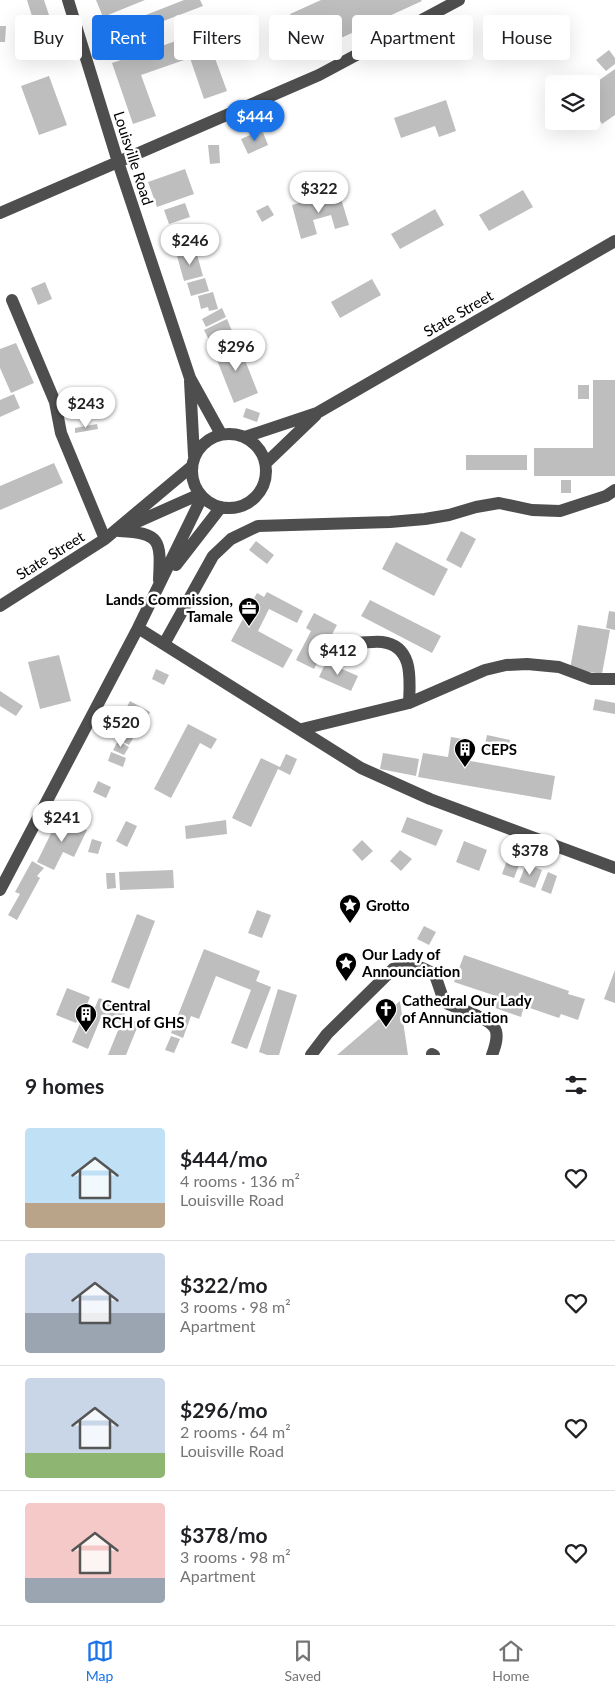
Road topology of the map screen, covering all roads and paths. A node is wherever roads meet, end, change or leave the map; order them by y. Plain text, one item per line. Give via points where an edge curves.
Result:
1 (68, 0) edge
2 (457, 1) edge
3 (118, 162) junction
4 (0, 213) edge
5 (615, 241) edge
6 (12, 300) dead end
7 (190, 378) junction
8 (317, 413) junction
9 (221, 434) junction
10 (245, 437) junction
11 (193, 461) junction
12 (266, 463) junction
13 (615, 490) edge
14 (201, 496) junction
15 (221, 507) junction
16 (116, 531) junction
17 (105, 539) junction
18 (159, 587) junction
19 (0, 606) edge
20 (138, 628) junction
21 (355, 643) dead end
22 (164, 644) junction
23 (615, 679) edge
24 (409, 703) junction
25 (302, 729) junction
26 (615, 868) edge
27 (0, 890) edge
28 (311, 1055) edge
29 (492, 1055) edge

1 - 3 street, Louisville Road
2 - 3 street via 319,75
3 - 4 street
3 - 7 street, Louisville Road
5 - 8 street, State Street
6 - 17 street via 56,402 61,433
7 - 9 street, Louisville Road
7 - 11 street
8 - 10 street, State Street
8 - 12 street, State Street
9 - 10 street
9 - 11 street via 200,446
10 - 12 street via 255,443
11 - 14 street via 192,477
11 - 16 street, State Street
12 - 15 street via 264,484 251,501 232,508
13 - 22 street via 560,511 532,510 500,503 425,519 258,526 232,539 213,556
14 - 15 street
14 - 16 street, State Street
14 - 18 street
15 - 18 street
16 - 17 street, State Street
16 - 18 street via 149,535 157,541 161,553
17 - 19 street, State Street
18 - 20 street
20 - 22 street
20 - 27 street
21 - 24 street via 383,642 396,648 407,659
22 - 25 street
23 - 24 street via 591,679 559,667 506,665 486,670
24 - 25 street
25 - 26 street via 361,768 430,799
28 - 29 street via 327,1034 393,969 406,964 435,975 448,1004 494,1026 497,1041

